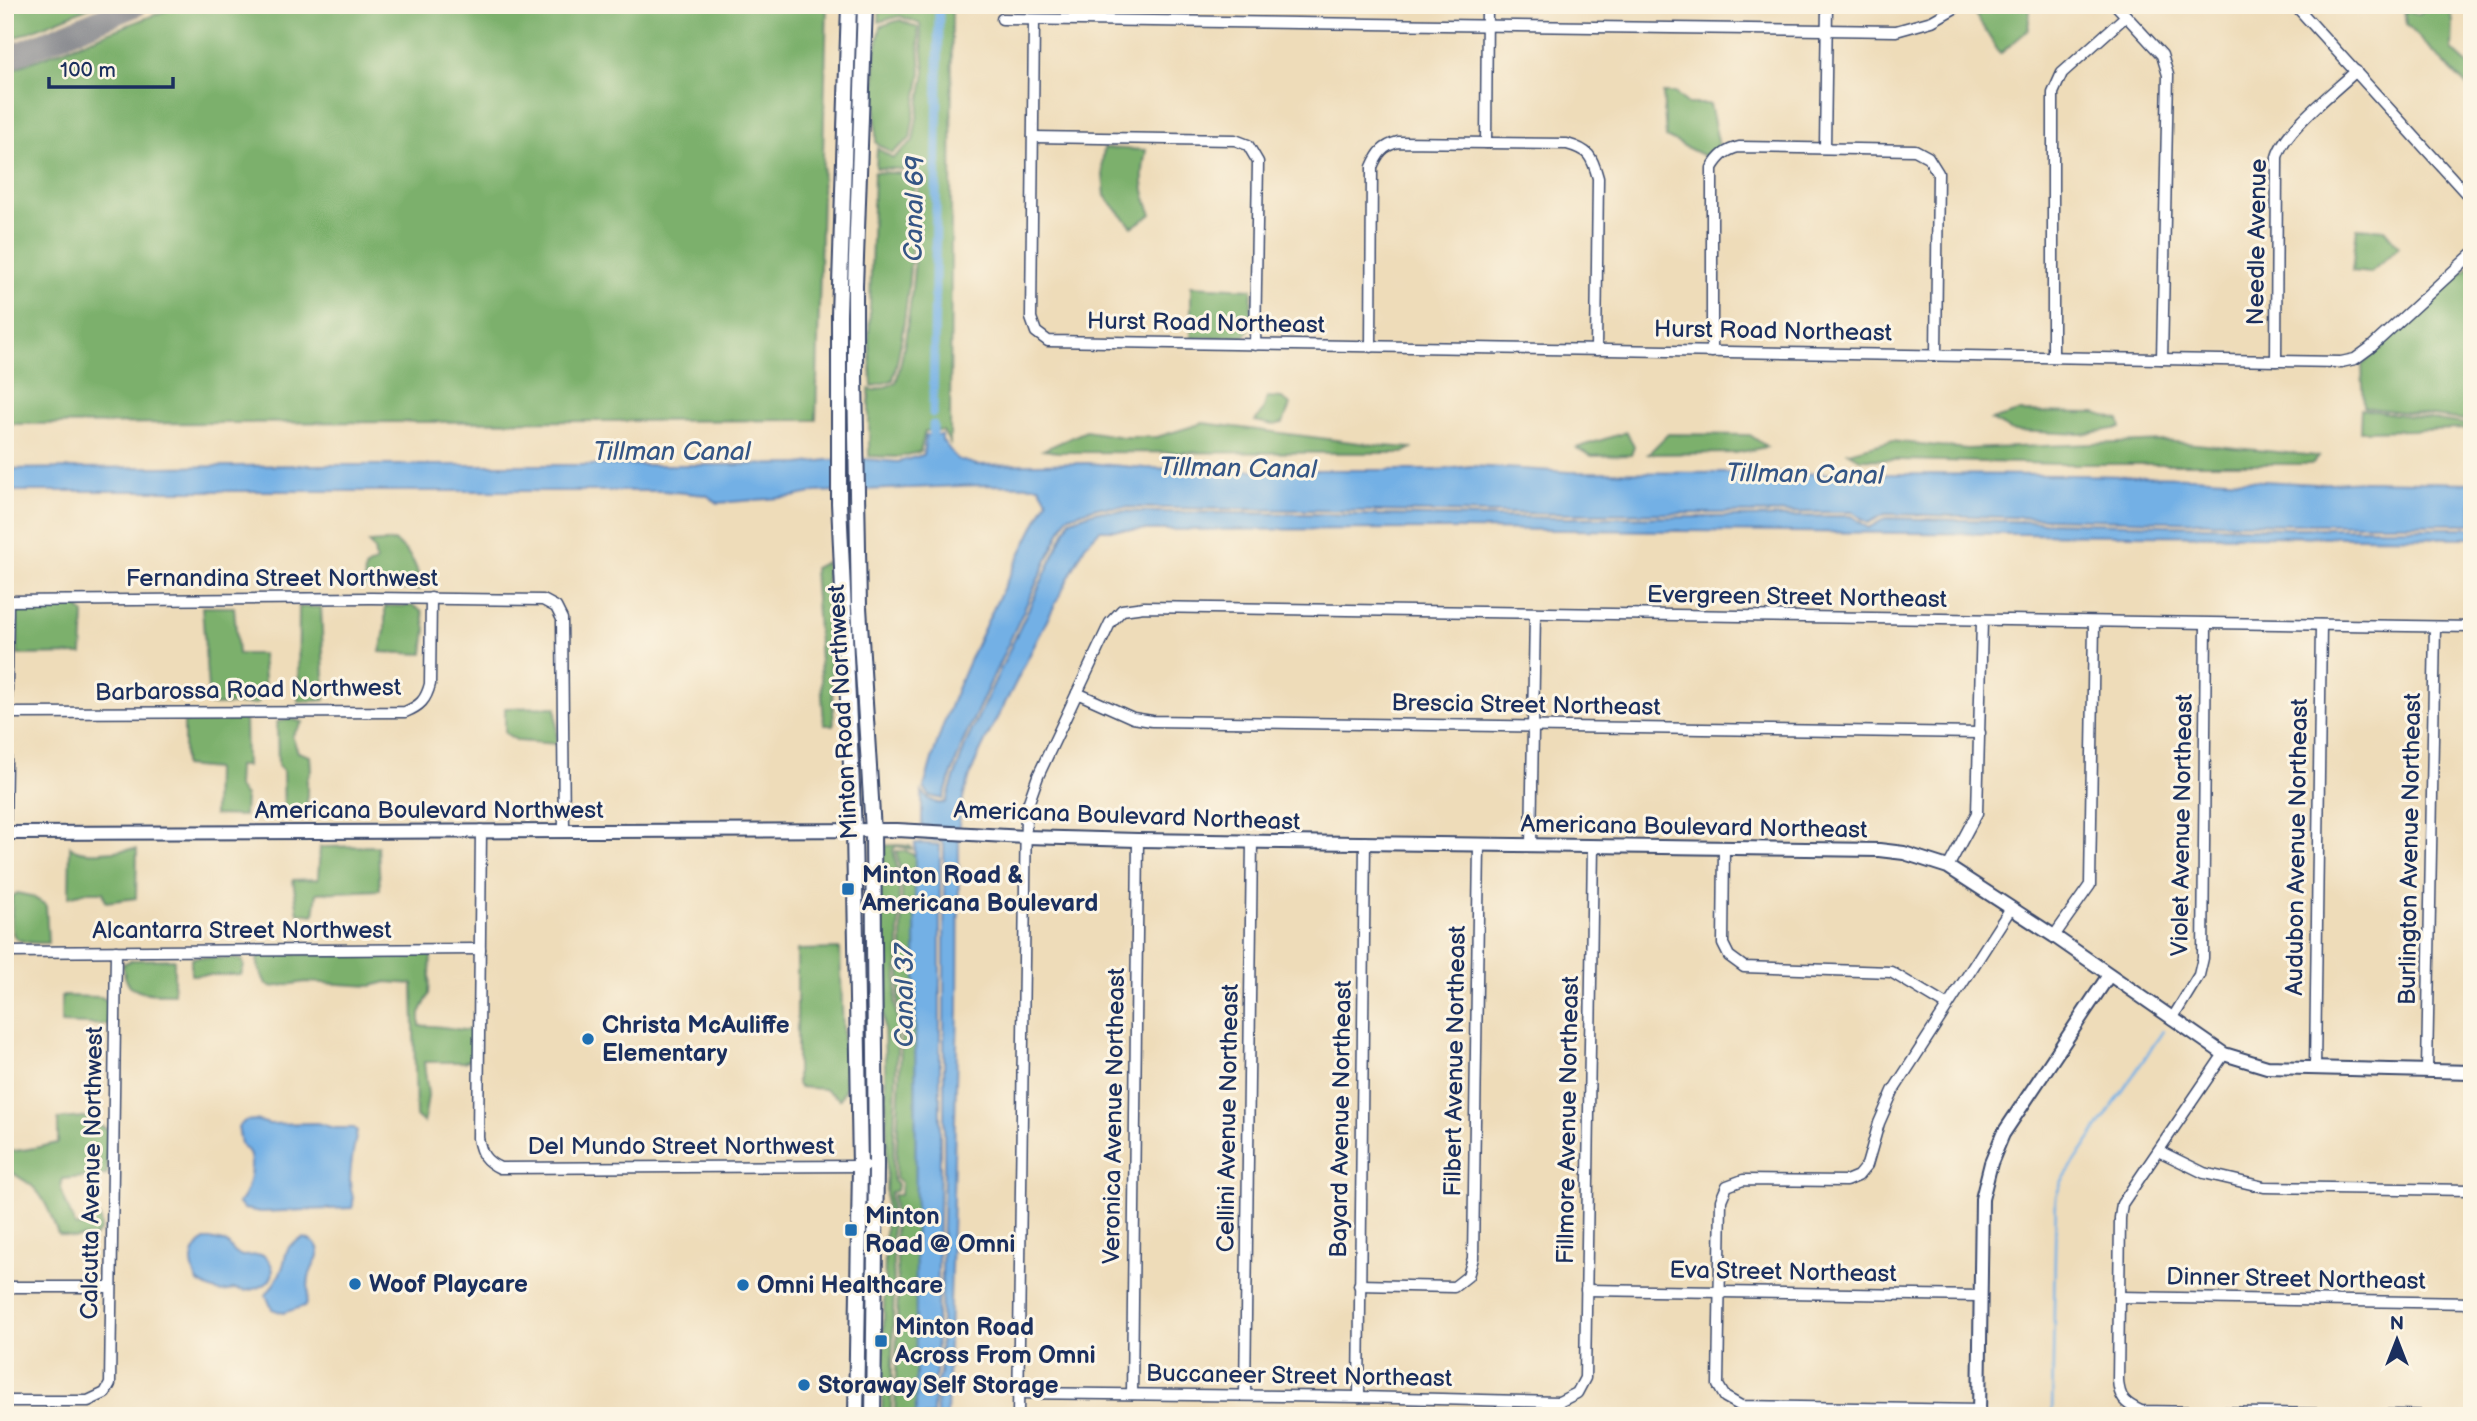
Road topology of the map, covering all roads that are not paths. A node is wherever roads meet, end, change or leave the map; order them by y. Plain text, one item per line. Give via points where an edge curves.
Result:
1 (849, 5) edge
2 (865, 5) edge
3 (1487, 5) edge
4 (1827, 5) edge
5 (1960, 5) edge
6 (2116, 5) edge
7 (2295, 5) edge
8 (2126, 16) junction
9 (1002, 19) dead end
10 (1034, 20) junction
11 (1487, 26) junction
12 (1827, 30) junction
13 (2356, 71) junction
14 (1033, 137) junction
15 (1486, 143) junction
16 (1825, 148) junction
17 (2472, 200) edge
18 (2472, 254) edge
19 (1255, 345) junction
20 (1371, 347) junction
21 (1597, 349) junction
22 (1712, 352) junction
23 (1936, 355) junction
24 (2053, 357) junction
25 (2162, 359) junction
26 (2276, 361) junction
27 (431, 598) junction
28 (7, 601) edge
29 (1535, 613) junction
30 (1982, 621) junction
31 (2094, 623) junction
32 (2206, 624) junction
33 (2321, 625) junction
34 (2435, 627) junction
35 (2472, 627) edge
36 (1077, 693) junction
37 (7, 713) edge
38 (1534, 726) junction
39 (1980, 733) junction
40 (481, 830) junction
41 (564, 830) junction
42 (854, 831) junction
43 (873, 831) junction
44 (5, 835) edge
45 (1025, 837) junction
46 (1138, 840) junction
47 (1252, 841) junction
48 (1365, 842) junction
49 (1479, 846) junction
50 (1531, 846) junction
51 (1593, 846) junction
52 (1724, 848) junction
53 (1948, 867) junction
54 (2011, 908) junction
55 (2054, 936) junction
56 (480, 949) junction
57 (116, 951) junction
58 (5, 952) edge
59 (2109, 975) junction
60 (1946, 1005) junction
61 (2172, 1019) junction
62 (2224, 1054) junction
63 (2315, 1069) junction
64 (2427, 1071) junction
65 (2472, 1072) edge
66 (2159, 1151) junction
67 (876, 1165) junction
68 (860, 1166) junction
69 (2472, 1190) edge
70 (1359, 1285) junction
71 (5, 1287) edge
72 (110, 1287) junction
73 (1586, 1290) junction
74 (1719, 1292) junction
75 (1980, 1296) junction
76 (2119, 1297) junction
77 (2472, 1303) edge
78 (1018, 1393) junction
79 (1577, 1393) joint
80 (1132, 1394) junction
81 (1245, 1395) junction
82 (1359, 1397) junction
83 (5, 1401) edge
84 (1979, 1413) edge
85 (856, 1416) edge
86 (873, 1416) edge
87 (1018, 1416) edge
88 (2455, 1416) edge

1 - 42 main road, Minton Road Northwest via 839,315 839,503
2 - 43 main road, Minton Road Northwest via 855,286 855,441 859,607
3 - 11 street
4 - 12 street
5 - 12 street via 1932,21 1896,31
6 - 8 street
7 - 13 street
8 - 24 street via 2062,73 2053,93
8 - 25 street via 2162,55 2168,75
9 - 10 street
10 - 11 street
10 - 14 street
11 - 12 street
11 - 15 street
12 - 16 street
13 - 17 street
13 - 26 street, Needle Avenue via 2280,146
14 - 19 street, Hurst Road Northeast via 1031,318 1036,331 1048,341 1061,342
14 - 19 street via 1235,140 1248,145 1258,162
15 - 20 street via 1398,142 1378,152 1372,167
15 - 21 street via 1567,144 1581,148 1593,159 1598,178
16 - 22 street via 1739,147 1717,159 1712,169
16 - 23 street via 1915,150 1928,156 1938,173
18 - 26 street, Hurst Road Northeast via 2355,359
19 - 20 street, Hurst Road Northeast
20 - 21 street, Hurst Road Northeast
21 - 22 street, Hurst Road Northeast
22 - 23 street, Hurst Road Northeast
23 - 24 street, Hurst Road Northeast
24 - 25 street, Hurst Road Northeast
25 - 26 street, Hurst Road Northeast
27 - 28 street, Fernandina Street Northwest
27 - 37 street, Barbarossa Road Northwest via 430,684 418,707 405,712
27 - 41 street, Fernandina Street Northwest via 529,598 556,607 562,619
28 - 37 street
29 - 30 street, Evergreen Street Northeast
29 - 36 street, Evergreen Street Northeast via 1122,610 1110,623
29 - 38 street
30 - 31 street, Evergreen Street Northeast
30 - 39 street
31 - 32 street, Evergreen Street Northeast
31 - 55 street via 2090,885
32 - 33 street, Evergreen Street Northeast
32 - 61 street, Violet Avenue Northeast via 2203,958 2199,975
33 - 34 street, Evergreen Street Northeast
33 - 63 street, Audubon Avenue Northeast
34 - 35 street, Evergreen Street Northeast
34 - 64 street, Burlington Avenue Northeast
36 - 38 street, Brescia Street Northeast via 1133,718 1152,721
36 - 45 street via 1030,794
37 - 44 street
38 - 39 street, Brescia Street Northeast
38 - 50 street
39 - 53 street via 1977,813
40 - 41 street, Americana Boulevard Northwest
40 - 44 street, Americana Boulevard Northwest
40 - 56 street
41 - 42 street, Americana Boulevard Northwest
42 - 43 street, Americana Boulevard Northeast
42 - 68 main road, Minton Road Northwest
43 - 45 street, Americana Boulevard Northeast
43 - 67 main road, Minton Road Northwest
45 - 46 street, Americana Boulevard Northeast
45 - 78 street
46 - 47 street, Americana Boulevard Northeast
46 - 80 street, Veronica Avenue Northeast
47 - 48 street, Americana Boulevard Northeast
47 - 81 street, Cellini Avenue Northeast
48 - 49 street, Americana Boulevard Northeast
48 - 70 street, Bayard Avenue Northeast
49 - 50 street, Americana Boulevard Northeast
49 - 70 street, Filbert Avenue Northeast via 1473,1258 1468,1276 1454,1287
50 - 51 street, Americana Boulevard Northeast
51 - 52 street, Americana Boulevard Northeast
51 - 73 street, Fillmore Avenue Northeast
52 - 53 street, Americana Boulevard Northeast via 1877,850
52 - 60 street via 1723,944 1729,956 1744,967 1891,972
53 - 54 street, Americana Boulevard Northeast
54 - 55 street, Americana Boulevard Northeast
54 - 60 street
55 - 59 street, Americana Boulevard Northeast
56 - 57 street, Alcantarra Street Northwest
56 - 68 street, Del Mundo Street Northwest via 478,1138 487,1161 500,1168
57 - 58 street, Alcantarra Street Northwest
57 - 72 street, Calcutta Avenue Northwest
59 - 61 street, Americana Boulevard Northeast
59 - 75 street via 2003,1133 1993,1155 1982,1199
60 - 74 street via 1893,1091 1867,1165 1858,1176 1846,1181 1743,1180 1727,1186 1721,1200
61 - 62 street, Americana Boulevard Northeast
62 - 63 street, Americana Boulevard Northeast via 2267,1067
62 - 66 street
63 - 64 street, Americana Boulevard Northeast
64 - 65 street, Americana Boulevard Northeast
66 - 69 street via 2204,1173 2264,1187
66 - 76 street via 2122,1204
67 - 68 street, Del Mundo Street Northwest
67 - 86 main road, Minton Road Northwest
68 - 85 main road, Minton Road Northwest
70 - 82 street, Bayard Avenue Northeast
71 - 72 street
72 - 83 street, Calcutta Avenue Northwest via 110,1384 105,1393 88,1401
73 - 74 street, Eva Street Northeast
73 - 79 street, Fillmore Avenue Northeast via 1585,1378
74 - 75 street, Eva Street Northeast
74 - 84 street via 1718,1385 1725,1397 1741,1406
75 - 84 street
76 - 77 street, Dinner Street Northeast
76 - 88 street via 2121,1397 2141,1411
78 - 80 street, Buccaneer Street Northeast
78 - 87 street
79 - 82 street, Buccaneer Street Northeast via 1559,1402
80 - 81 street, Buccaneer Street Northeast
81 - 82 street, Buccaneer Street Northeast

